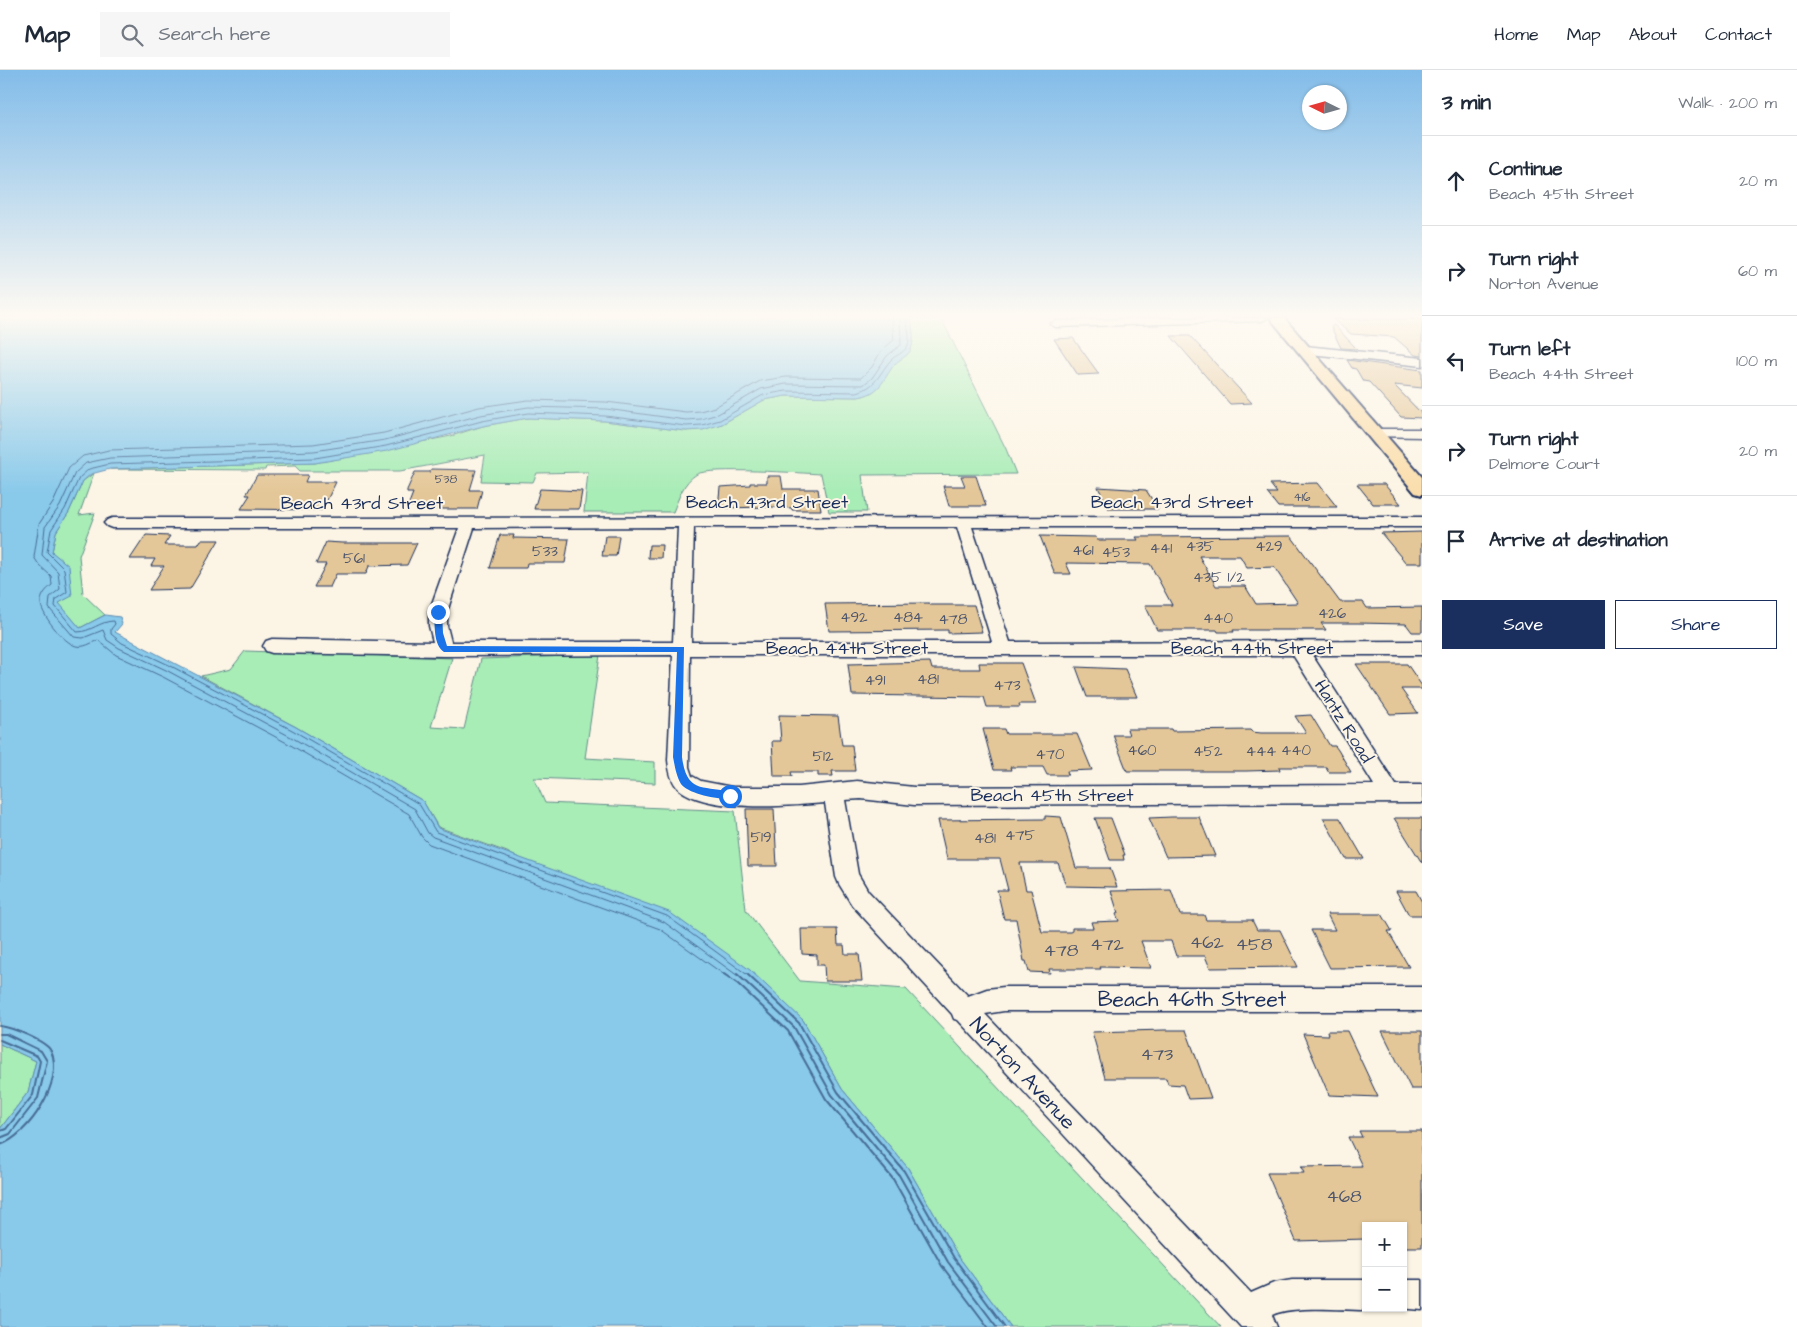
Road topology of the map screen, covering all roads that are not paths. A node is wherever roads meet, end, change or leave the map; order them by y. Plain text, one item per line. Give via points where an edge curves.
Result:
1 (1327, 377) edge
2 (1374, 433) junction
3 (1422, 433) edge
4 (1422, 489) edge
5 (686, 522) junction
6 (963, 522) junction
7 (1422, 522) edge
8 (112, 523) dead end
9 (468, 523) junction
10 (272, 646) dead end
11 (1003, 648) junction
12 (1298, 648) junction
13 (1422, 648) edge
14 (444, 649) junction
15 (681, 649) junction
16 (834, 793) junction
17 (1390, 794) junction
18 (1422, 794) edge
19 (1422, 999) edge
20 (963, 1010) junction
21 (1362, 1295) edge
22 (1407, 1295) edge
23 (1422, 1295) edge
24 (1255, 1319) edge

1 - 2 main road
2 - 3 street
2 - 4 main road
5 - 6 street, Beach 43rd Street
5 - 9 street, Beach 43rd Street
5 - 15 street
6 - 7 street, Beach 43rd Street
6 - 11 street
8 - 9 street, Beach 43rd Street
9 - 14 street via 438,612
10 - 14 street, Beach 44th Street
11 - 12 street, Beach 44th Street
11 - 15 street, Beach 44th Street
12 - 13 street, Beach 44th Street
12 - 17 street, Hantz Road
14 - 15 street, Beach 44th Street
15 - 16 street, Beach 45th Street via 678,757 685,783 722,795
16 - 17 street, Beach 45th Street via 861,790 914,796
16 - 20 street, Norton Avenue via 849,883
17 - 18 street, Beach 45th Street
19 - 20 street, Beach 46th Street via 1004,999
20 - 24 street, Norton Avenue
21 - 24 street via 1274,1298
22 - 23 street

